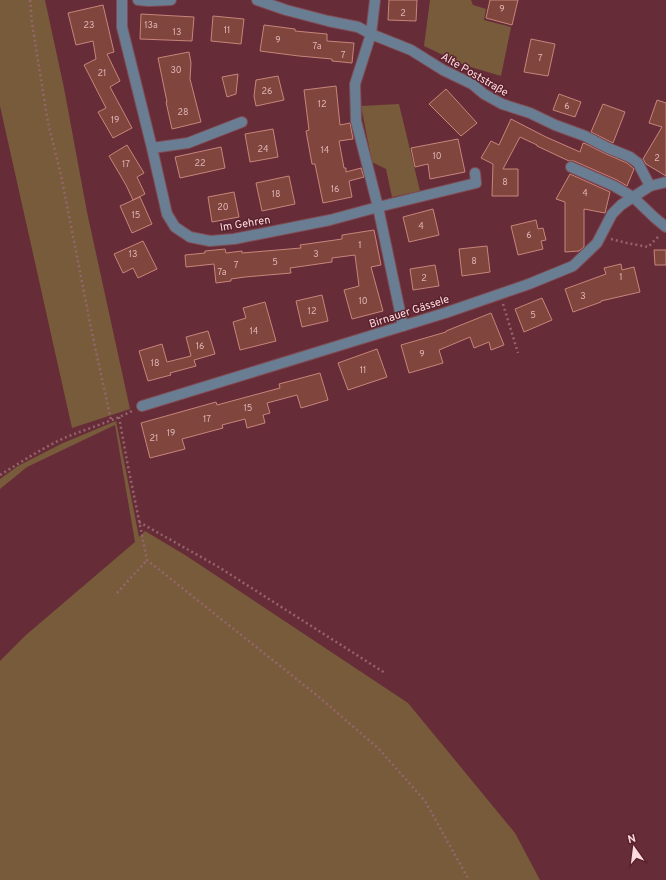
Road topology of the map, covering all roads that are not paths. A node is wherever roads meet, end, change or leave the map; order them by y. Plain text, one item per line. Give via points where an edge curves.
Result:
1 (122, 0) edge
2 (138, 0) edge
3 (170, 0) edge
4 (257, 0) edge
5 (375, 0) edge
6 (371, 34) junction
7 (242, 122) dead end
8 (152, 148) junction
9 (571, 167) dead end
10 (475, 173) dead end
11 (666, 182) edge
12 (650, 186) junction
13 (633, 197) junction
14 (378, 207) junction
15 (666, 227) edge
16 (403, 326) junction
17 (142, 406) dead end

1 - 8 street, Im Gehren via 122,27
2 - 3 street
4 - 6 street, Alte Poststraße via 286,10 358,27
5 - 6 street
6 - 12 street, Alte Poststraße via 411,50 502,104 530,113 630,157 638,163
6 - 14 street via 355,84 356,121
7 - 8 street via 188,143
8 - 14 street, Im Gehren via 167,214 175,227 190,237 210,241 234,239 330,220
9 - 13 street
10 - 14 street, Im Gehren via 476,183
11 - 12 street
12 - 13 street, Birnauer Gässele
13 - 15 street
13 - 16 street, Birnauer Gässele via 612,214 597,243 573,266 529,284
14 - 16 street
16 - 17 street, Birnauer Gässele

